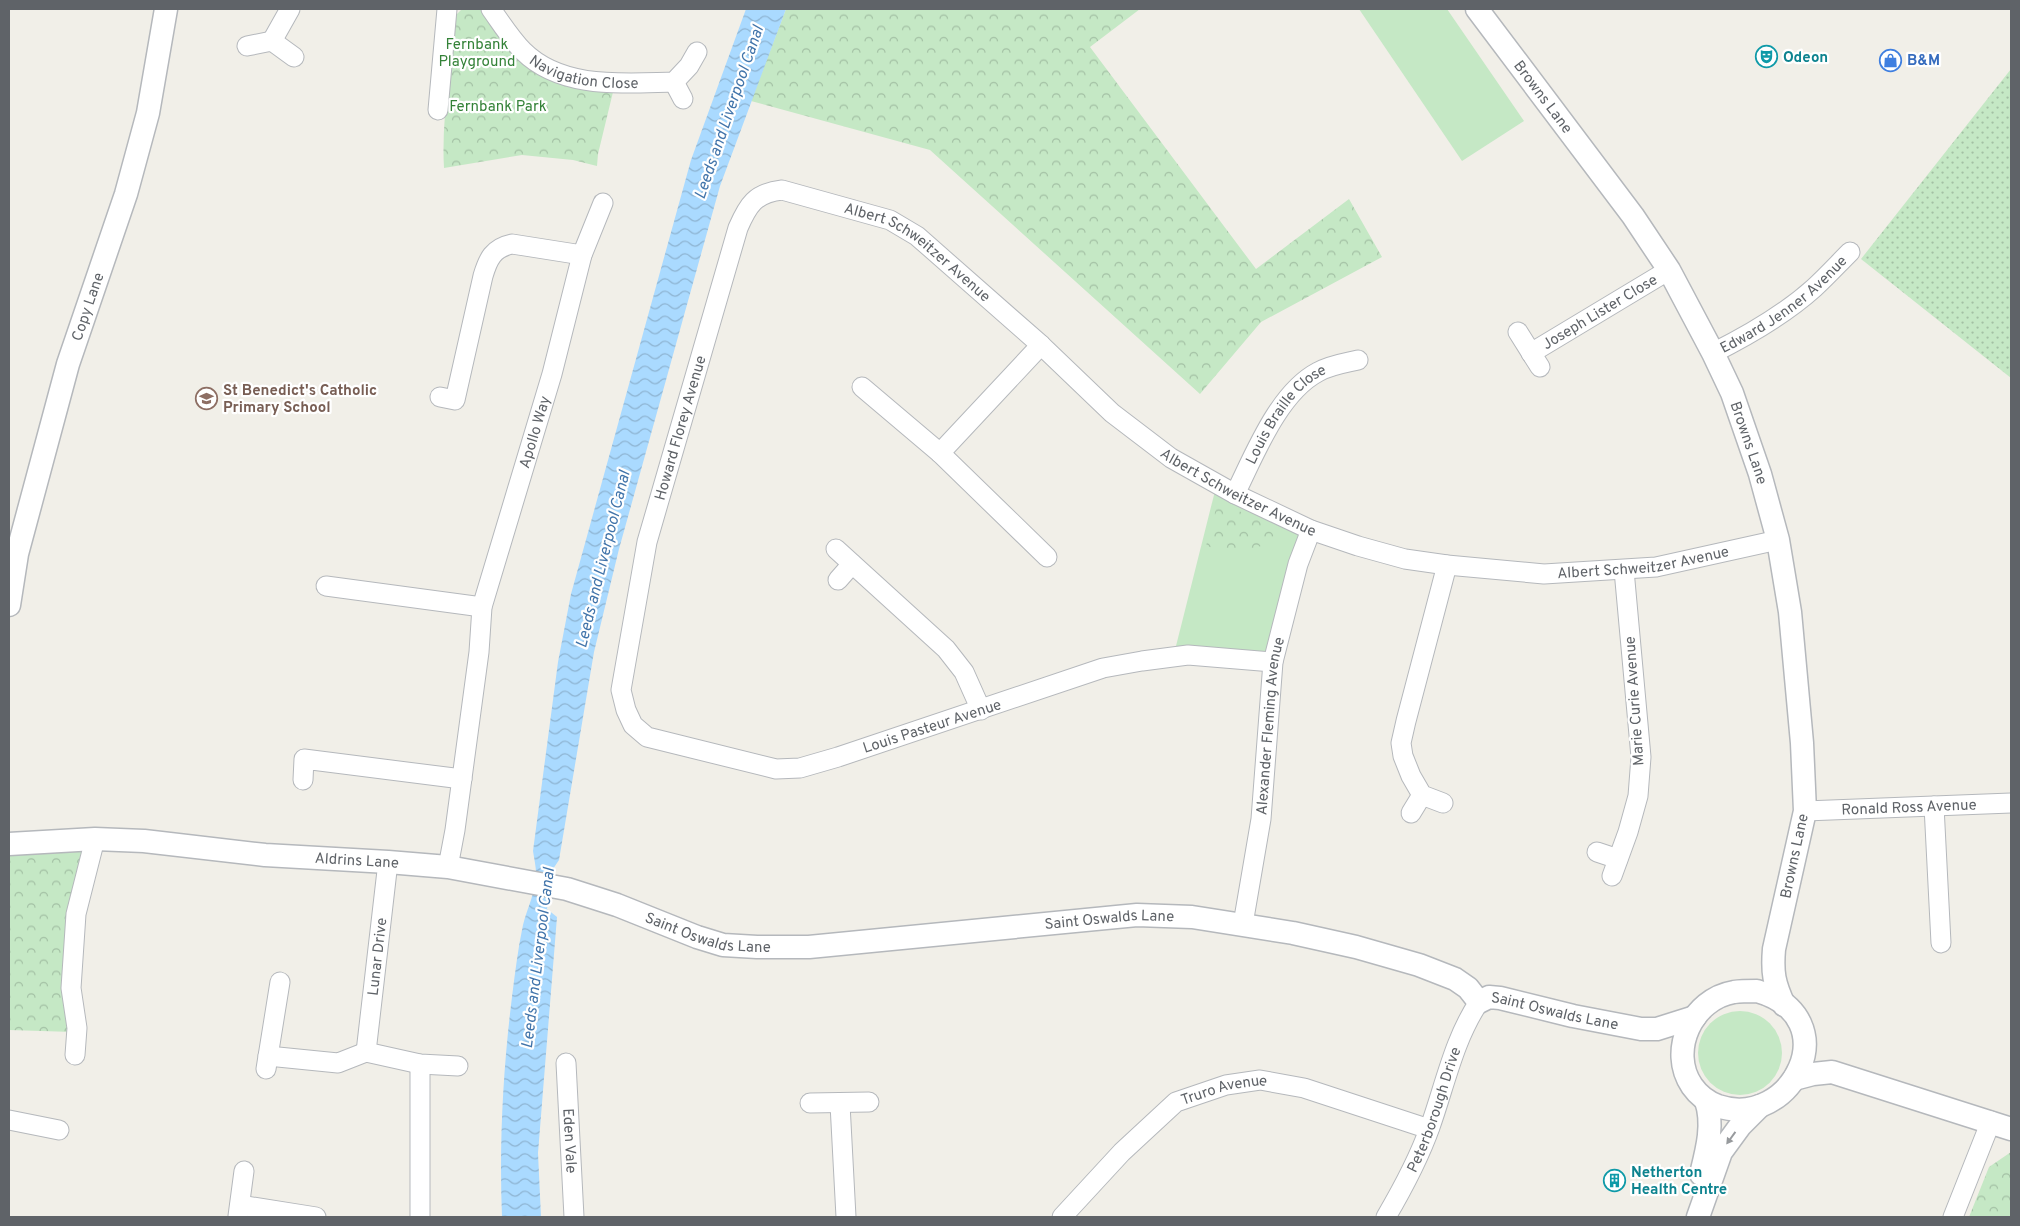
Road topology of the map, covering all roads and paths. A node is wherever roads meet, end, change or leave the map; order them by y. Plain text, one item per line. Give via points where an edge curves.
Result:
1 (166, 9) edge
2 (290, 9) edge
3 (447, 9) edge
4 (491, 9) edge
5 (1477, 9) edge
6 (272, 41) junction
7 (247, 46) dead end
8 (697, 52) dead end
9 (294, 56) dead end
10 (674, 82) junction
11 (683, 99) dead end
12 (438, 110) dead end
13 (782, 190) joint
14 (602, 203) dead end
15 (1850, 252) dead end
16 (582, 255) junction
17 (1668, 270) junction
18 (1518, 332) dead end
19 (1041, 346) junction
20 (1713, 353) junction
21 (1358, 360) dead end
22 (862, 387) dead end
23 (440, 397) dead end
24 (940, 453) junction
25 (1235, 494) junction
26 (1311, 530) junction
27 (1778, 540) junction
28 (836, 549) dead end
29 (1047, 557) dead end
30 (852, 564) junction
31 (1447, 565) junction
32 (1624, 570) junction
33 (838, 580) dead end
34 (326, 586) dead end
35 (9, 605) edge
36 (482, 607) junction
37 (1273, 662) junction
38 (621, 690) joint
39 (981, 710) junction
40 (462, 779) junction
41 (303, 780) dead end
42 (1422, 795) junction
43 (2011, 802) edge
44 (1443, 803) dead end
45 (1934, 806) junction
46 (1805, 811) junction
47 (1411, 813) dead end
48 (95, 839) junction
49 (9, 844) edge
50 (1597, 852) dead end
51 (388, 862) junction
52 (448, 867) junction
53 (567, 889) joint
54 (1242, 924) junction
55 (1941, 943) dead end
56 (1774, 949) junction
57 (280, 982) dead end
58 (1733, 992) junction
59 (1479, 1002) junction
60 (1784, 1005) junction
61 (1695, 1017) junction
62 (1641, 1029) junction
63 (1804, 1034) junction
64 (366, 1052) junction
65 (75, 1055) dead end
66 (566, 1063) dead end
67 (1682, 1063) junction
68 (420, 1064) junction
69 (458, 1066) dead end
70 (1832, 1072) junction
71 (1794, 1079) junction
72 (1706, 1101) junction
73 (869, 1102) dead end
74 (810, 1103) dead end
75 (840, 1104) junction
76 (1760, 1106) junction
77 (9, 1120) edge
78 (2001, 1125) edge
79 (1429, 1129) junction
80 (59, 1130) dead end
81 (244, 1171) dead end
82 (239, 1211) edge
83 (316, 1217) edge
84 (420, 1217) edge
85 (574, 1217) edge
86 (846, 1217) edge
87 (1062, 1217) edge
88 (1386, 1217) edge
89 (1686, 1217) edge
90 (1698, 1217) edge
91 (1953, 1217) edge

1 - 35 street, Copy Lane via 148,113 126,194 68,364 17,554
2 - 6 street
3 - 12 street
4 - 10 street, Navigation Close via 524,51 558,73 598,81
5 - 17 street, Browns Lane via 1633,216
6 - 7 street
6 - 9 street
8 - 10 street
10 - 11 street
13 - 19 street, Albert Schweitzer Avenue via 890,220 910,232
13 - 38 street, Howard Florey Avenue via 769,191 758,197 747,207 738,228 647,542
14 - 16 street, Apollo Way
15 - 20 street, Edward Jenner Avenue via 1813,289 1782,312 1750,335
16 - 23 street via 512,244 501,246 489,258 455,400
16 - 36 street, Apollo Way via 552,374
17 - 18 street, Joseph Lister Close via 1536,360
17 - 20 street, Browns Lane
19 - 24 street
19 - 25 street, Albert Schweitzer Avenue via 1112,413 1172,458
20 - 27 street, Browns Lane via 1732,393 1760,474
21 - 25 street, Louis Braille Close via 1327,367 1298,386 1266,432
22 - 24 street
24 - 29 street
25 - 26 street, Albert Schweitzer Avenue
26 - 31 street, Albert Schweitzer Avenue via 1405,559
26 - 37 street, Alexander Fleming Avenue via 1298,564
27 - 32 street, Albert Schweitzer Avenue via 1656,567
27 - 46 street, Browns Lane via 1795,656
28 - 30 street
30 - 33 street
30 - 39 street via 959,663
31 - 32 street, Albert Schweitzer Avenue via 1544,574
31 - 42 street via 1402,743 1403,756
32 - 50 street, Marie Curie Avenue via 1641,756 1638,796 1615,868
34 - 36 street
36 - 40 street, Apollo Way
37 - 39 street, Louis Pasteur Avenue via 1188,655 1142,660 1103,668
37 - 54 street, Alexander Fleming Avenue via 1261,819
38 - 39 street, Louis Pasteur Avenue via 633,725 647,737 776,769 800,768
40 - 41 street via 304,759
40 - 52 street, Apollo Way
42 - 44 street
42 - 47 street
43 - 45 street, Ronald Ross Avenue
45 - 46 street, Ronald Ross Avenue
45 - 55 street
46 - 56 street, Browns Lane
48 - 49 street, Aldrins Lane
48 - 51 street, Aldrins Lane via 144,841 265,855
48 - 65 street via 76,914 71,988 76,1028
51 - 52 street, Aldrins Lane
51 - 64 street, Lunar Drive
52 - 53 street, Aldrins Lane
53 - 54 street, Saint Oswalds Lane via 697,937 723,944 756,947 818,946 1136,915 1192,917
54 - 59 street, Saint Oswalds Lane via 1356,947 1419,965 1455,979
56 - 58 street, Browns Lane via 1761,973
56 - 60 street, Browns Lane via 1772,971
57 - 64 street via 267,1063 338,1063
58 - 60 street via 1757,991
58 - 61 street via 1711,1002
59 - 62 street, Saint Oswalds Lane via 1489,997 1500,998
59 - 79 street, Peterborough Drive via 1464,1026
60 - 63 street via 1799,1022
61 - 62 street, Saint Oswalds Lane via 1657,1029
61 - 67 street via 1683,1041
62 - 67 street, Saint Oswalds Lane via 1669,1047
63 - 70 street
63 - 71 street via 1806,1049
64 - 68 street
66 - 85 street, Eden Vale
67 - 72 street via 1689,1081
68 - 69 street
68 - 84 street
70 - 71 street
70 - 78 street
71 - 76 street via 1781,1093
72 - 76 street via 1730,1110
72 - 89 street via 1710,1112 1709,1137 1702,1172
73 - 75 street
74 - 75 street
75 - 86 street
76 -> 90 street via 1721,1152
77 - 80 street
78 - 91 street
79 - 87 street, Truro Avenue via 1304,1088 1260,1080 1226,1085 1176,1102 1122,1152
79 - 88 street, Peterborough Drive
81 - 82 street
82 - 83 street

